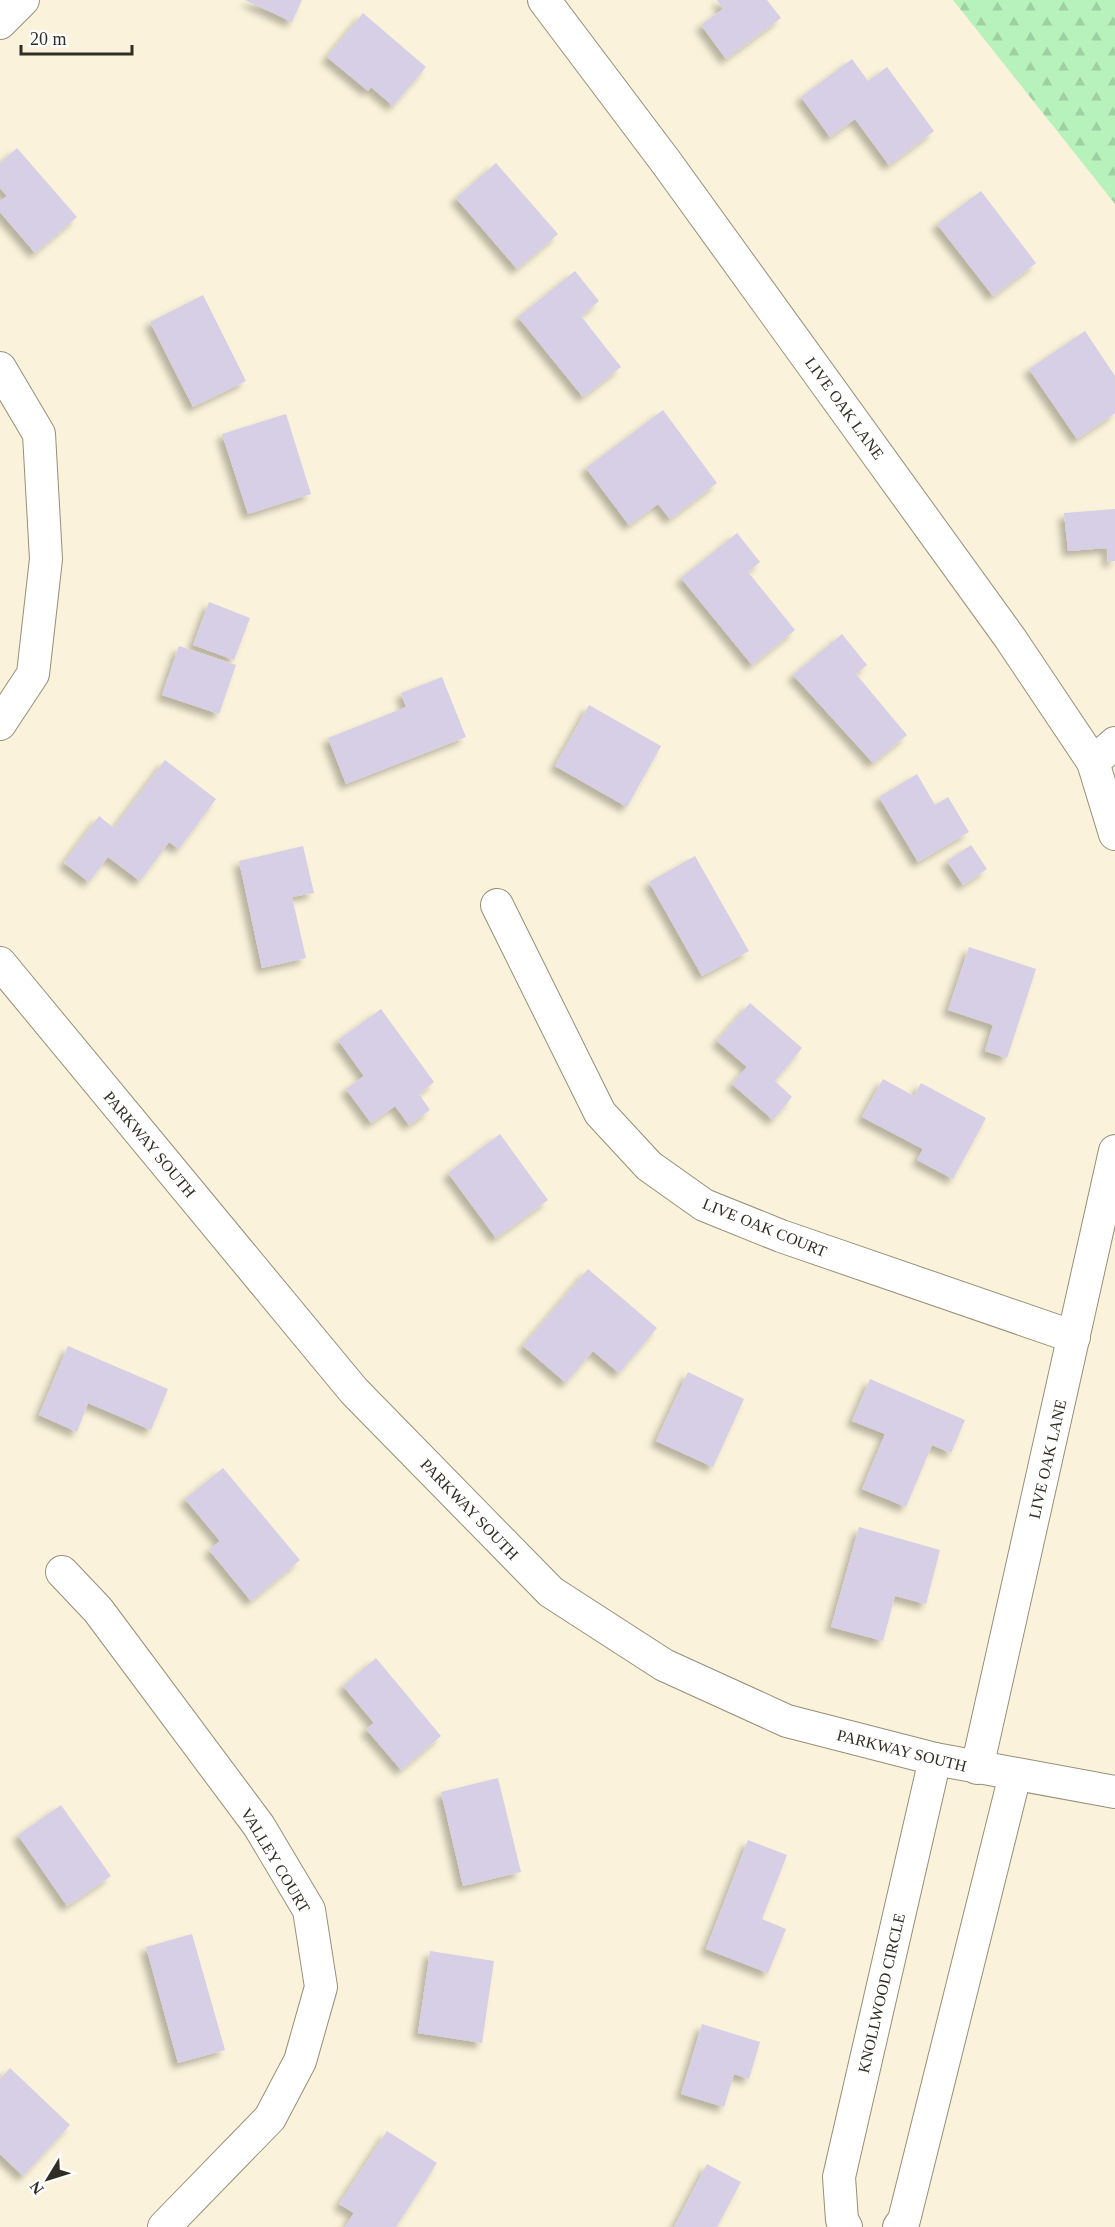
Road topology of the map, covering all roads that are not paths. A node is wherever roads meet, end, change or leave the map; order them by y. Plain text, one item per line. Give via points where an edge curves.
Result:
1 (22, 0) edge
2 (544, 0) edge
3 (0, 23) edge
4 (0, 368) edge
5 (0, 724) edge
6 (1104, 753) edge
7 (1115, 834) edge
8 (497, 904) dead end
9 (0, 963) edge
10 (1115, 1151) edge
11 (1074, 1337) junction
12 (62, 1572) dead end
13 (936, 1759) junction
14 (977, 1768) junction
15 (1015, 1775) junction
16 (1115, 1792) edge
17 (164, 2227) edge
18 (846, 2227) edge
19 (899, 2227) edge

1 - 3 street
2 - 6 street, LIVE OAK LANE via 1010,638
4 - 5 street via 39,434 46,559 33,674
6 - 7 street, LIVE OAK LANE
8 - 11 street, LIVE OAK COURT via 600,1113 649,1166 704,1205 781,1236
9 - 13 street, PARKWAY SOUTH via 354,1390 551,1592 664,1665 787,1721
10 - 11 street, LIVE OAK LANE
11 - 14 street, LIVE OAK LANE
12 - 17 street, VALLEY COURT via 98,1610 259,1826 309,1911 321,1987 300,2061 270,2118
13 - 14 street, PARKWAY SOUTH
13 - 18 street, KNOLLWOOD CIRCLE via 839,2177
14 - 15 street, PARKWAY SOUTH
15 - 16 street, PARKWAY SOUTH
15 - 19 street via 904,2220

